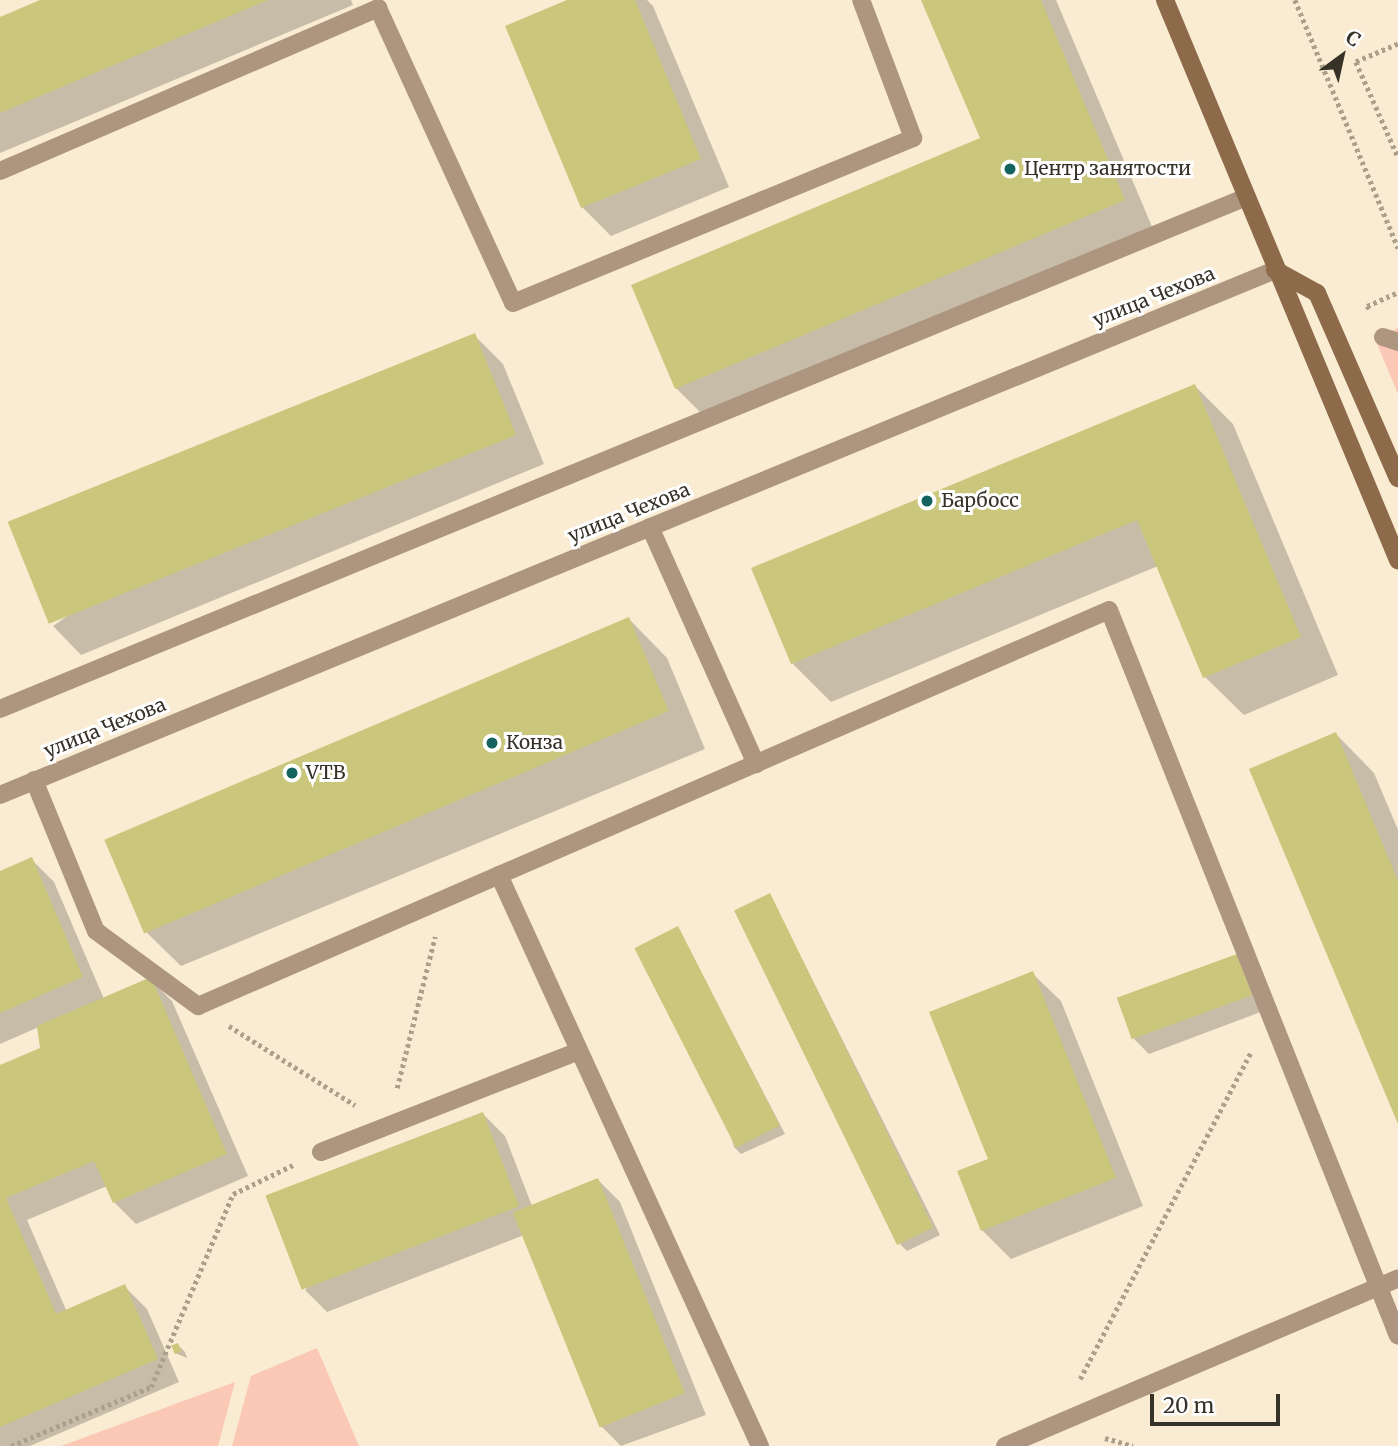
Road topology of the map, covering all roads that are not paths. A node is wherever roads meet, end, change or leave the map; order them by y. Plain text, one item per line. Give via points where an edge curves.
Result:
1 (861, 0) edge
2 (1164, 0) edge
3 (378, 4) edge
4 (0, 171) edge
5 (1244, 198) junction
6 (1275, 270) junction
7 (1398, 478) edge
8 (650, 527) junction
9 (1398, 561) edge
10 (0, 709) edge
11 (756, 764) junction
12 (34, 780) junction
13 (0, 795) edge
14 (499, 875) junction
15 (576, 1052) junction
16 (321, 1152) road end
17 (1398, 1278) edge
18 (1376, 1287) junction
19 (1398, 1336) edge
20 (760, 1446) edge
21 (1005, 1446) edge

1 - 3 street via 914,138 513,303
2 - 5 main road
3 - 4 street
5 - 6 main road
5 - 10 street
6 - 7 main road via 1317,293
6 - 8 street, улица Чехова
6 - 9 main road
8 - 11 street
8 - 12 street, улица Чехова
11 - 14 street
11 - 18 street via 1109,610
12 - 13 street, улица Чехова
12 - 14 street via 96,931 198,1006
14 - 15 street
15 - 16 street
15 - 20 street
17 - 18 street
18 - 19 street
18 - 21 street

